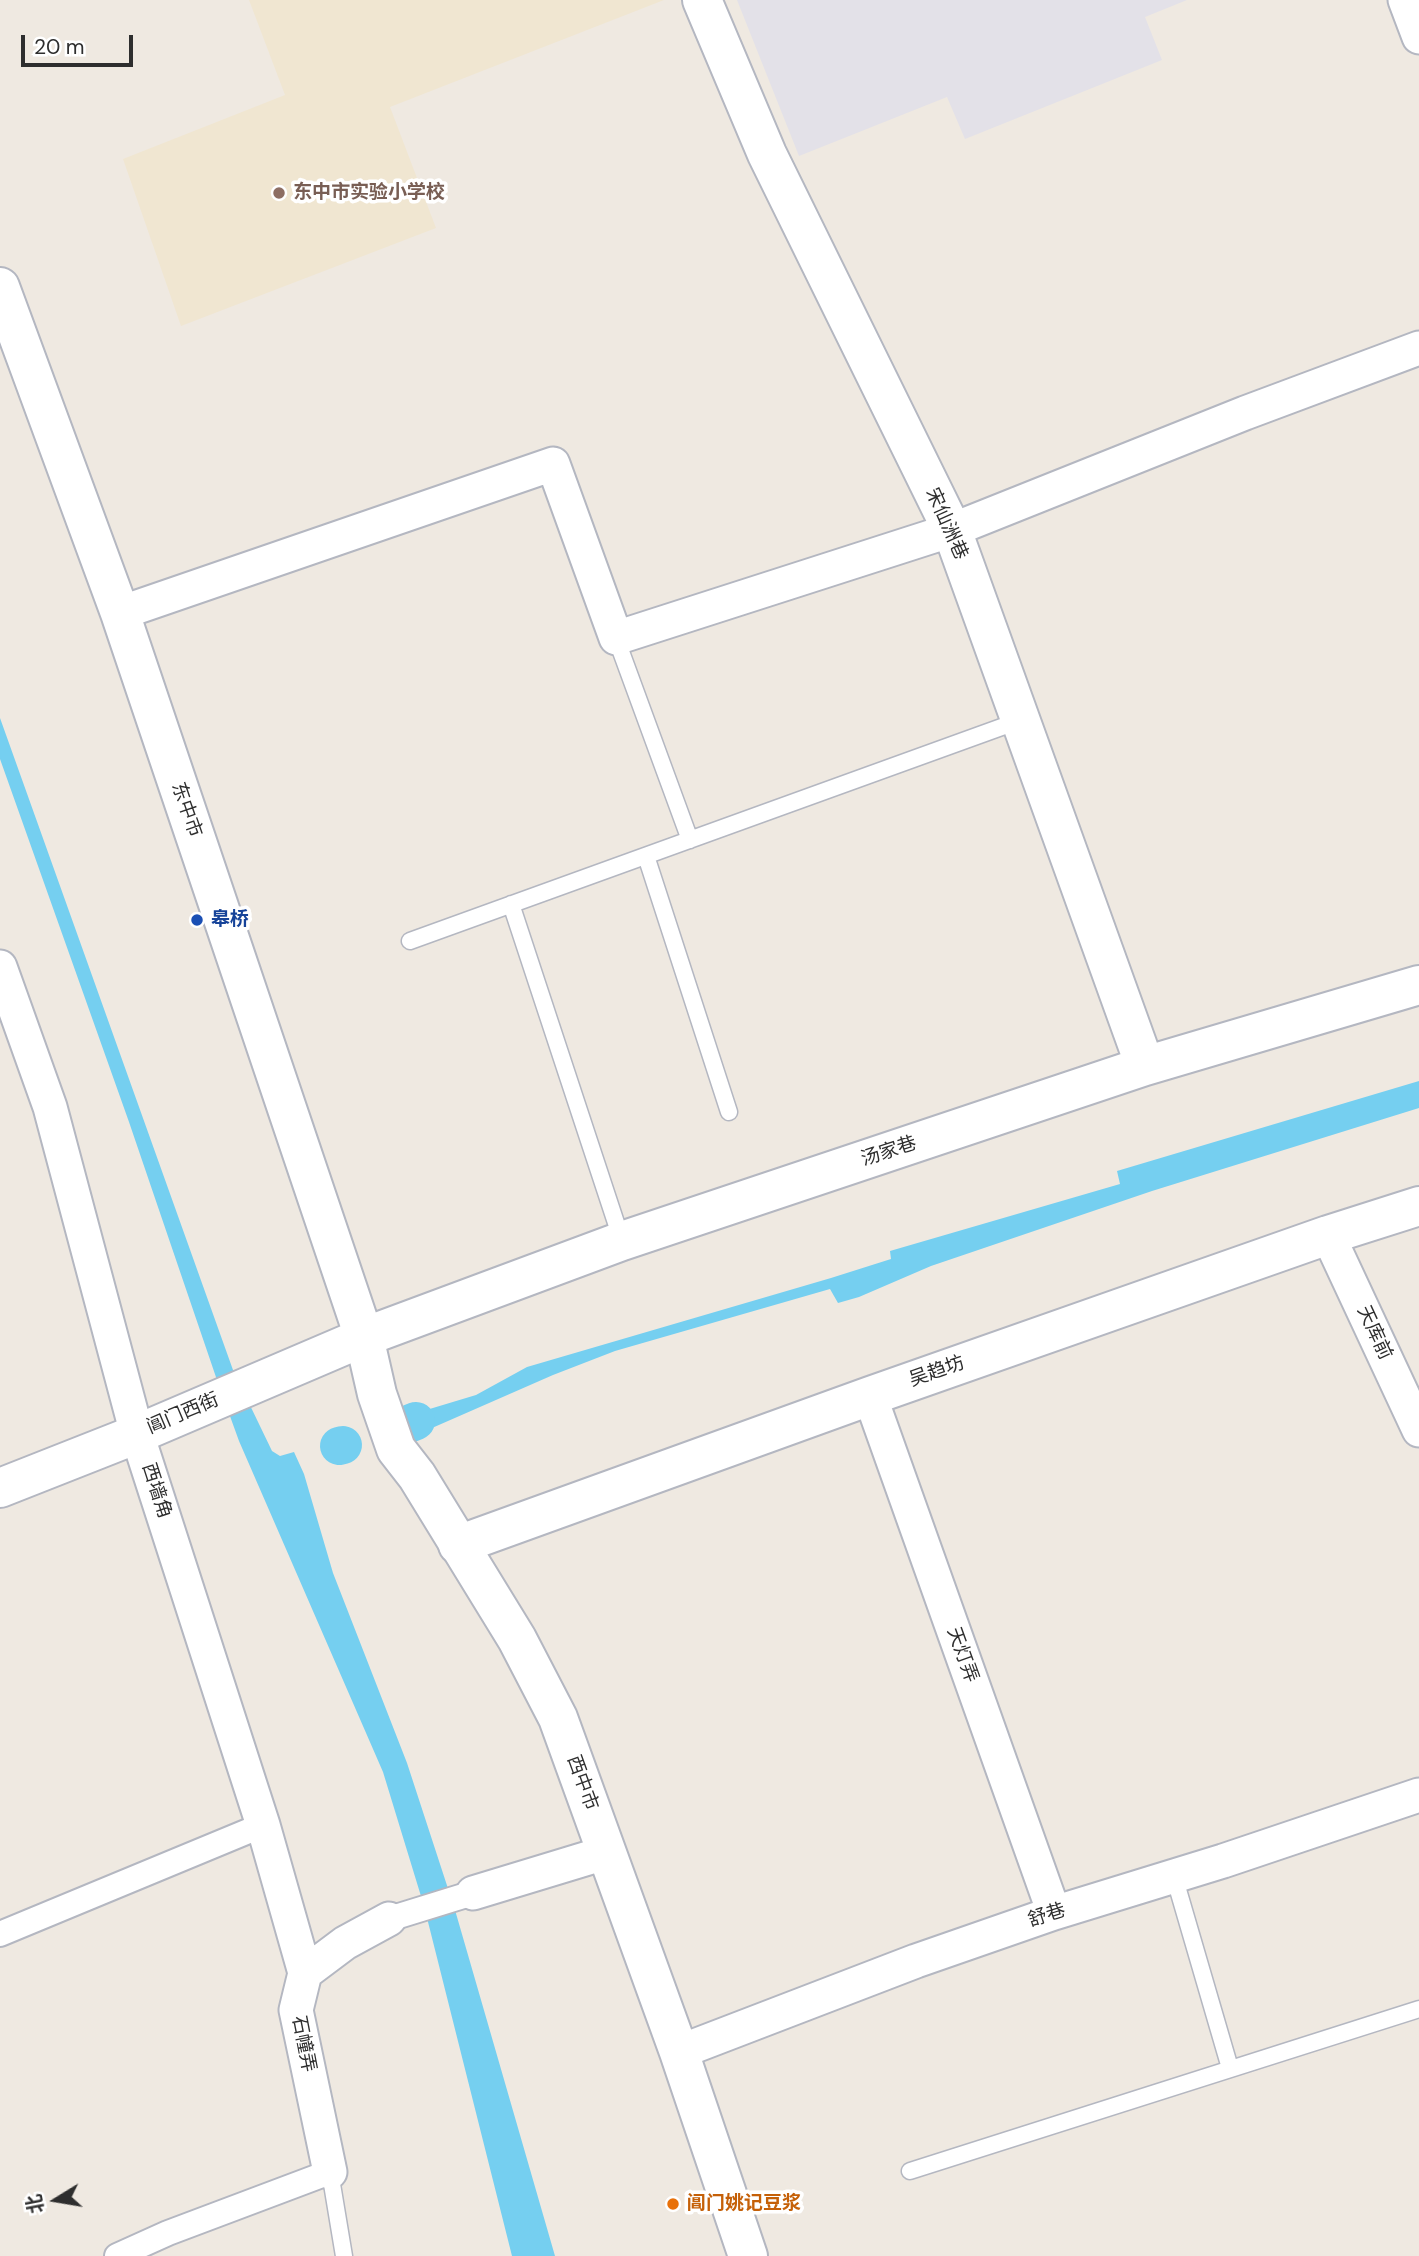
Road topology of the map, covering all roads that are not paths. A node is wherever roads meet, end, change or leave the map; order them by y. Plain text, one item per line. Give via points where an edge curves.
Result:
1 (702, 0) edge
2 (1405, 0) edge
3 (1419, 37) edge
4 (0, 287) edge
5 (1419, 348) edge
6 (952, 530) junction
7 (120, 613) junction
8 (616, 638) junction
9 (1021, 720) junction
10 (690, 841) junction
11 (646, 856) junction
12 (511, 904) junction
13 (410, 941) dead end
14 (1, 972) edge
15 (1419, 985) edge
16 (1145, 1066) junction
17 (729, 1112) dead end
18 (1419, 1206) edge
19 (1328, 1235) junction
20 (622, 1241) junction
21 (365, 1336) junction
22 (870, 1396) junction
23 (1419, 1430) edge
24 (137, 1434) junction
25 (0, 1488) edge
26 (458, 1545) junction
27 (1419, 1795) edge
28 (263, 1825) junction
29 (608, 1852) junction
30 (1174, 1876) junction
31 (472, 1893) joint
32 (1054, 1913) junction
33 (389, 1919) joint
34 (0, 1934) edge
35 (305, 1973) junction
36 (1419, 2009) edge
37 (679, 2052) junction
38 (1230, 2068) junction
39 (910, 2171) dead end
40 (330, 2172) junction
41 (117, 2256) edge
42 (344, 2256) edge
43 (748, 2256) edge

1 - 6 street, 宋仙洲巷 via 767,154
2 - 3 street
4 - 7 street, 东中市
5 - 6 street
6 - 8 street
6 - 9 street, 宋仙洲巷
7 - 8 street via 553,464
7 - 21 street, 东中市
8 - 10 lane
9 - 10 lane
9 - 16 street, 宋仙洲巷
10 - 11 lane
11 - 12 lane
11 - 17 lane
12 - 13 lane
12 - 20 lane
14 - 24 street, 西墙角 via 50,1107
15 - 16 street, 汤家巷
16 - 20 street, 汤家巷
18 - 19 street, 吴趋坊
19 - 22 street, 吴趋坊
19 - 23 street, 天库前
20 - 21 street, 汤家巷
21 - 24 street, 阊门西街
21 - 26 street, 西中市 via 377,1394 396,1449 418,1476
22 - 26 street, 吴趋坊
22 - 32 street, 天灯弄
24 - 25 street, 阊门西街
24 - 28 street, 西墙角
26 - 29 street, 西中市 via 531,1662 570,1748
27 - 30 street, 舒巷
28 - 34 street
28 - 35 street, 西墙角
29 - 31 street
29 - 37 street, 西中市
30 - 32 street, 舒巷
30 - 38 lane
31 - 33 street
32 - 37 street, 舒巷
33 - 35 street via 345,1943
35 - 40 street, 石幢弄 via 296,2010
36 - 38 lane
37 - 43 street, 西中市
38 - 39 lane
40 - 41 street
40 - 42 lane

